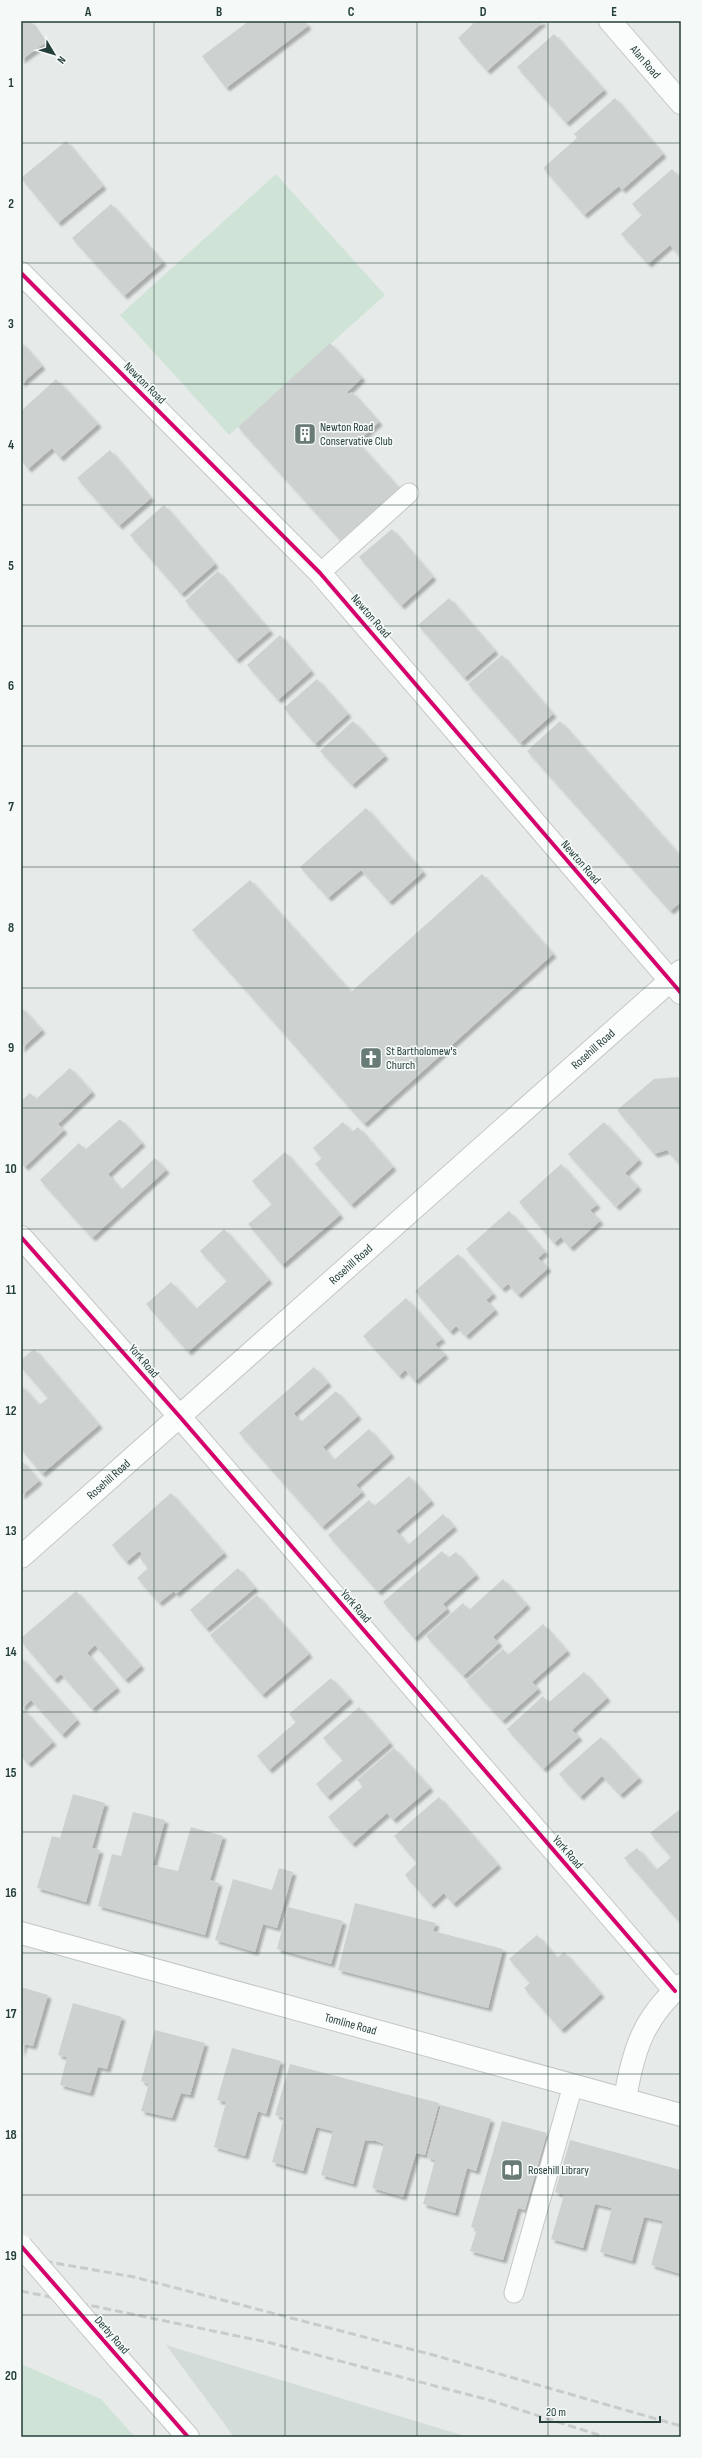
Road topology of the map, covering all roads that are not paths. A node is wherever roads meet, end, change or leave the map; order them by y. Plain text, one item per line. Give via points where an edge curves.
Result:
1 (610, 21) edge
2 (681, 102) edge
3 (21, 273) edge
4 (409, 493) dead end
5 (320, 573) junction
6 (677, 981) edge
7 (21, 1237) edge
8 (180, 1416) junction
9 (21, 1557) edge
10 (21, 1933) edge
11 (678, 1988) edge
12 (574, 2084) junction
13 (625, 2099) junction
14 (681, 2116) edge
15 (21, 2246) edge
16 (514, 2293) dead end
17 (188, 2437) edge

1 - 2 street, Alan Road
3 - 5 street, Newton Road
4 - 5 lane
5 - 6 street, Newton Road
6 - 8 street, Rosehill Road
7 - 8 street, York Road
8 - 9 street, Rosehill Road
8 - 11 street, York Road
10 - 12 street, Tomline Road
11 - 13 street via 652,2017 638,2041
12 - 13 street, Tomline Road
12 - 16 lane
13 - 14 street, Tomline Road
15 - 17 street, Derby Road, bridge

